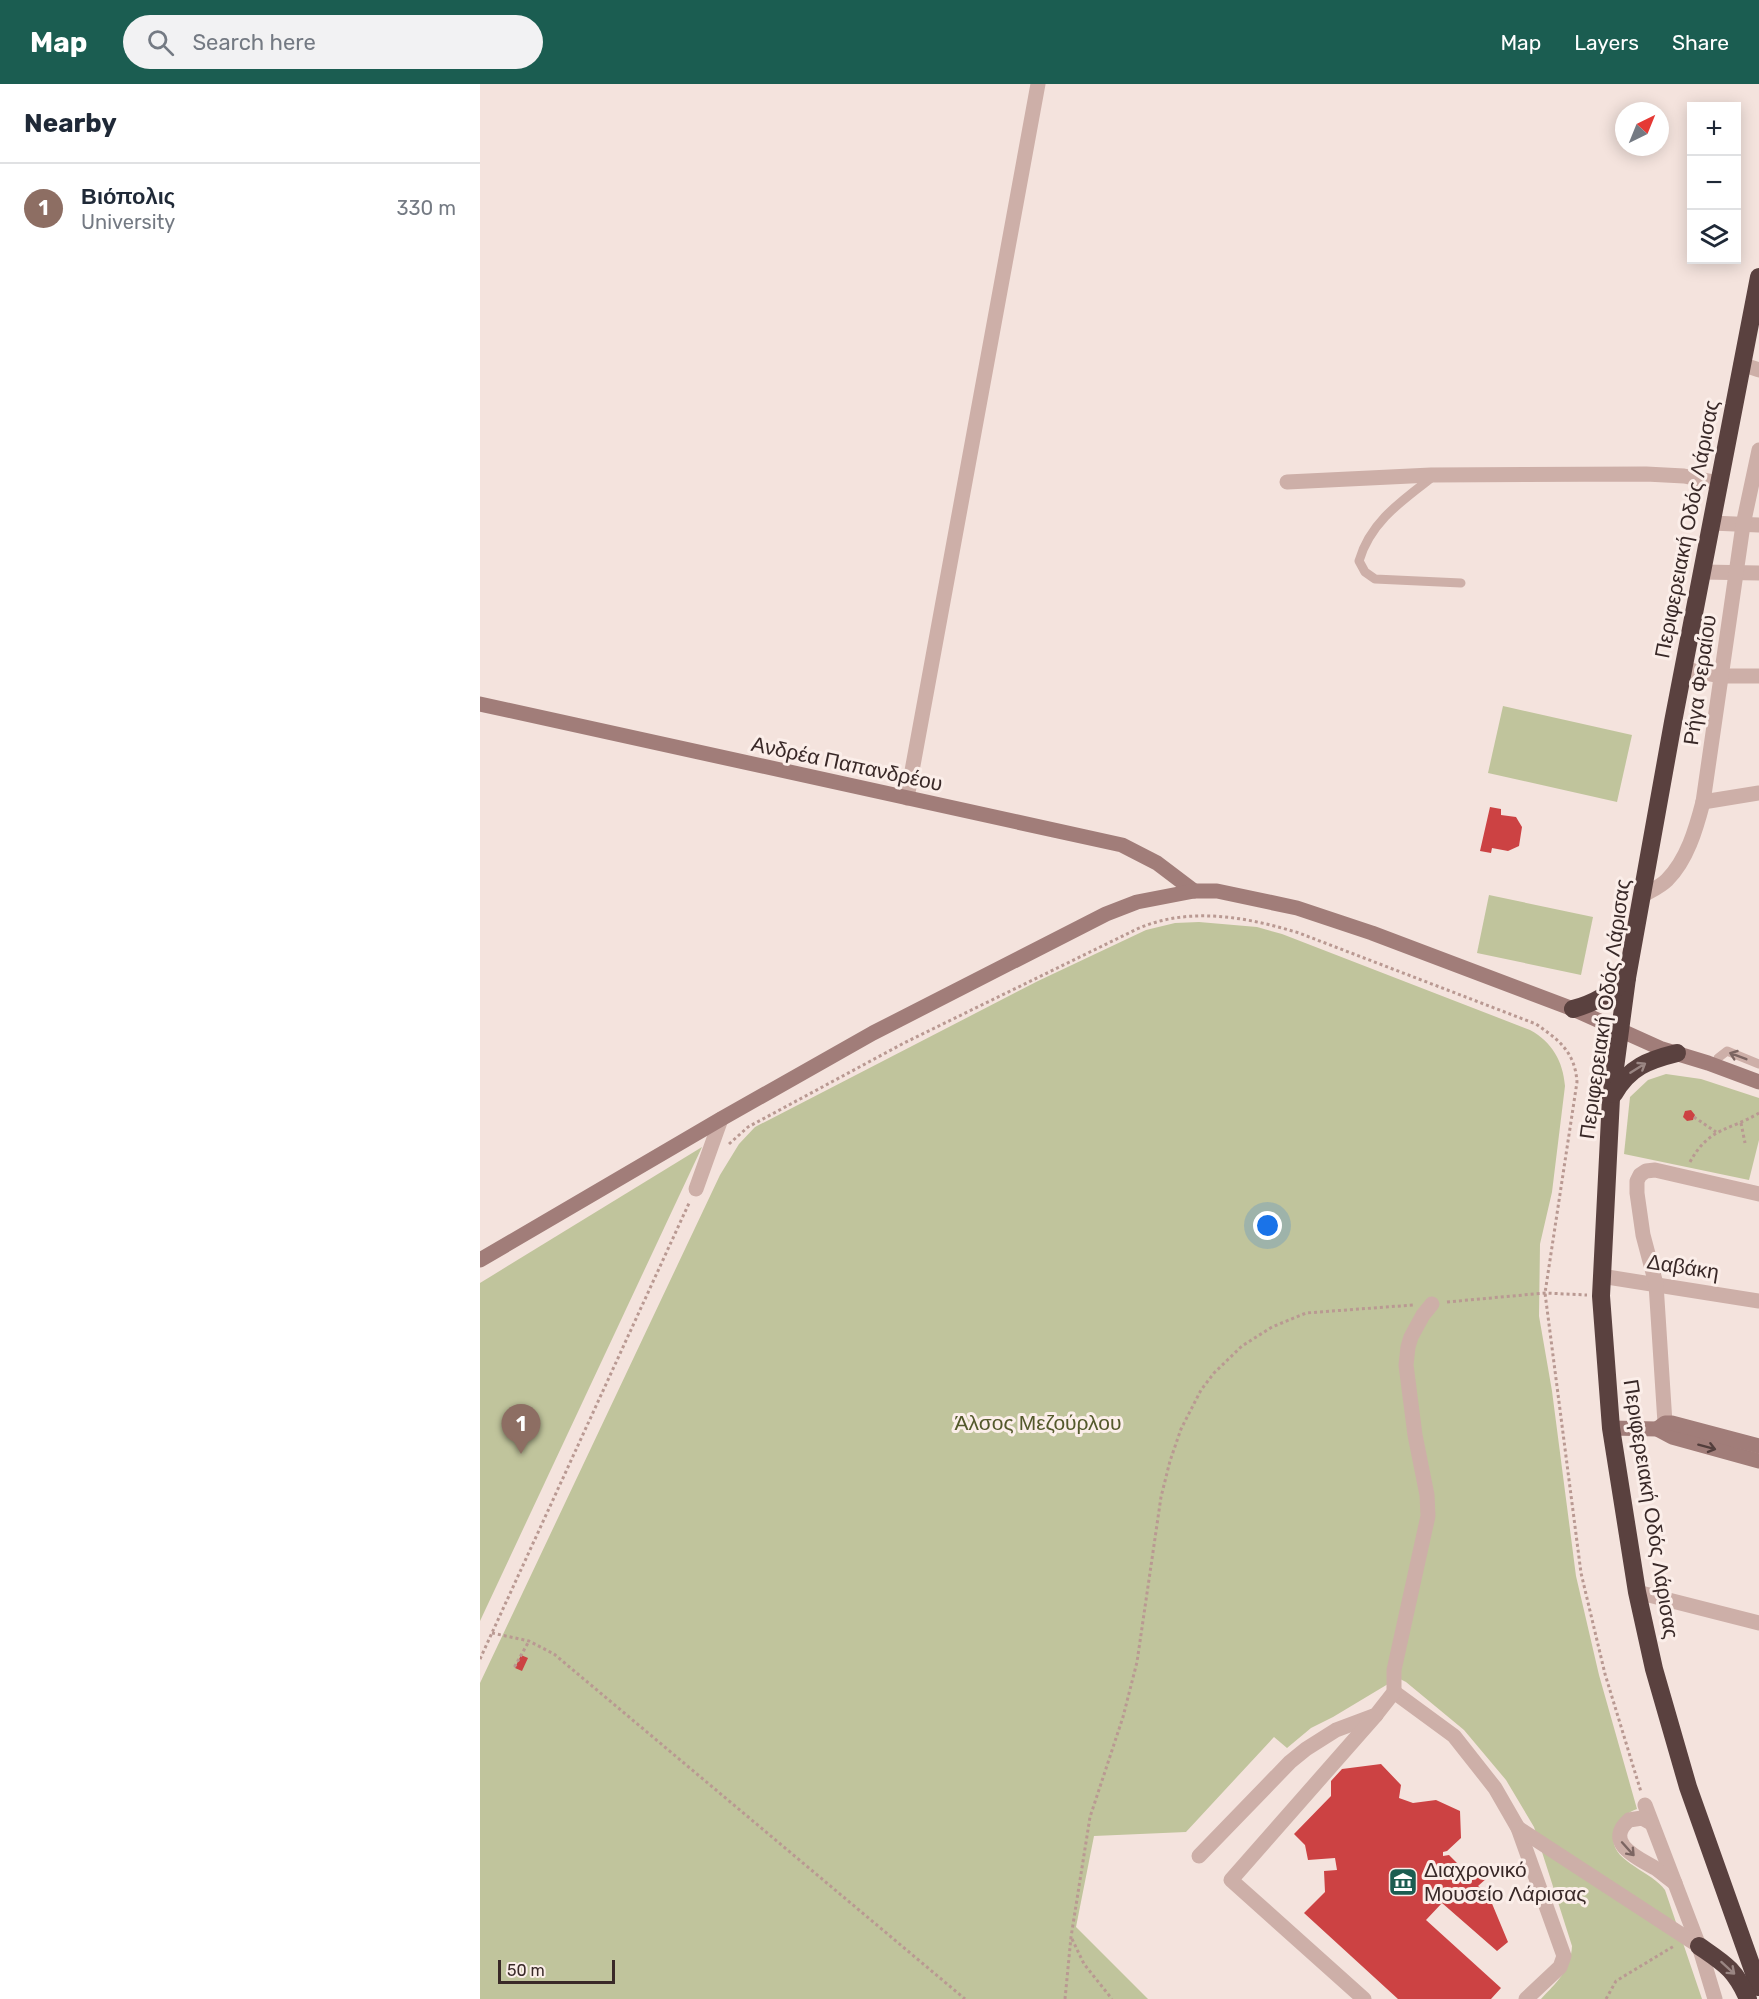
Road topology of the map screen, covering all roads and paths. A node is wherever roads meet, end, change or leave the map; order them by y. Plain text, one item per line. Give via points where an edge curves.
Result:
1 (1038, 84) edge
2 (1759, 277) edge
3 (1741, 364) junction
4 (1759, 370) edge
5 (1759, 450) edge
6 (1431, 475) junction
7 (1287, 482) dead end
8 (1719, 483) junction
9 (1711, 523) junction
10 (1751, 525) edge
11 (1702, 572) junction
12 (1737, 573) junction
13 (1759, 573) edge
14 (1461, 583) dead end
15 (1683, 669) junction
16 (1722, 676) junction
17 (1759, 676) edge
18 (480, 704) edge
19 (1759, 793) edge
20 (907, 798) junction
21 (1703, 802) junction
22 (1194, 891) junction
23 (1642, 896) junction
24 (1627, 978) junction
25 (1573, 1009) junction
26 (1621, 1031) junction
27 (1677, 1053) junction
28 (1718, 1058) dead end
29 (1759, 1064) edge
30 (1759, 1082) edge
31 (1611, 1098) junction
32 (1759, 1113) edge
33 (1694, 1117) dead end
34 (721, 1119) junction
35 (1742, 1123) junction
36 (1716, 1132) junction
37 (1745, 1143) dead end
38 (729, 1144) dead end
39 (1684, 1178) junction
40 (696, 1189) joint
41 (1758, 1192) edge
42 (480, 1260) edge
43 (1601, 1275) junction
44 (1656, 1284) junction
45 (1557, 1293) dead end
46 (1600, 1296) junction
47 (1759, 1301) edge
48 (1432, 1304) dead end
49 (1306, 1313) dead end
50 (1661, 1426) junction
51 (1611, 1428) junction
52 (1759, 1446) edge
53 (1759, 1461) edge
54 (1637, 1592) junction
55 (1759, 1623) edge
56 (492, 1633) junction
57 (529, 1641) junction
58 (480, 1659) edge
59 (516, 1666) dead end
60 (1394, 1692) junction
61 (1376, 1715) junction
62 (1645, 1805) joint
63 (1651, 1823) junction
64 (1518, 1828) junction
65 (1199, 1856) dead end
66 (1674, 1883) junction
67 (1071, 1937) junction
68 (1674, 1946) dead end
69 (1699, 1946) junction
70 (1752, 1948) edge
71 (1759, 1987) edge
72 (965, 1999) edge
73 (1065, 1999) edge
74 (1112, 1999) edge
75 (1364, 1999) edge
76 (1526, 1999) edge
77 (1606, 1999) edge
78 (1715, 1999) edge
79 (1748, 1999) edge

1 - 20 street
2 - 3 highway, Περιφερειακή Οδός Λάρισας
3 - 4 street
3 - 8 highway, Περιφερειακή Οδός Λάρισας
5 - 10 street, Ρήγα Φεραίου
6 - 7 street
6 - 8 street via 1646,474
6 - 14 lane via 1375,527 1359,561 1375,579
8 - 9 highway, Περιφερειακή Οδός Λάρισας
9 - 10 street
9 - 11 highway, Περιφερειακή Οδός Λάρισας
10 - 12 street, Ρήγα Φεραίου
11 - 12 street
11 - 15 highway, Περιφερειακή Οδός Λάρισας
12 - 13 street
12 - 16 street, Ρήγα Φεραίου
15 - 16 street
15 - 23 highway, Περιφερειακή Οδός Λάρισας
16 - 17 street
16 - 21 street, Ρήγα Φεραίου
18 - 20 street, Ανδρέα Παπανδρέου
19 - 21 street
20 - 22 street, Ανδρέα Παπανδρέου via 1122,845 1157,863
21 - 23 street, Ρήγα Φεραίου via 1689,846 1677,867 1665,882
22 - 25 street via 1217,891 1297,908
22 - 34 street via 1137,902 1106,914 873,1033
23 - 24 highway, Περιφερειακή Οδός Λάρισας
24 - 25 highway via 1614,991
24 - 26 highway, Περιφερειακή Οδός Λάρισας
25 - 26 street
26 - 27 street
26 - 31 highway, Περιφερειακή Οδός Λάρισας
27 - 30 street
31 -> 27 highway via 1636,1068
29 -> 28 lane via 1727,1052
31 - 43 highway, Περιφερειακή Οδός Λάρισας
32 - 35 path
33 - 36 path
34 - 40 street
34 - 42 street
35 - 36 path
35 - 37 path
36 - 39 path via 1693,1156
38 - 62 path via 748,1127 904,1043 1137,929 1172,917 1225,917 1288,930 1536,1024 1560,1041 1576,1070 1577,1082 1545,1293 1581,1573 1605,1674
39 - 41 street
39 - 44 street via 1655,1170 1640,1175 1637,1181 1643,1235
40 - 56 path
43 - 44 street, Δαβάκη
43 - 46 highway, Περιφερειακή Οδός Λάρισας
44 - 47 street, Δαβάκη
44 - 50 street
45 - 46 path
46 - 51 highway, Περιφερειακή Οδός Λάρισας
48 - 60 street via 1415,1327 1406,1365 1428,1516 1394,1670
49 - 67 path via 1256,1336 1228,1358 1201,1390 1181,1429 1161,1497 1137,1662 1090,1817
50 - 51 street
50 - 52 street via 1672,1423
50 -> 53 street via 1672,1437
51 - 54 highway, Περιφερειακή Οδός Λάρισας
54 - 55 street
54 - 70 highway, Περιφερειακή Οδός Λάρισας via 1671,1732
56 - 57 path
56 - 58 path
57 - 59 path
57 - 72 path via 554,1654
60 - 61 street
60 - 64 street via 1454,1736 1495,1788
61 - 65 street via 1336,1730 1306,1749
61 - 75 street via 1231,1880
62 - 63 street
63 - 66 street
63 -> 66 street via 1642,1818 1629,1820 1621,1830 1621,1842 1629,1852
64 - 69 street
64 - 76 street via 1564,1956 1560,1966
66 - 69 street
67 - 73 path
67 - 74 path via 1084,1964
68 - 77 path via 1616,1981
69 - 78 street
69 -> 79 highway via 1735,1973
70 - 71 highway, Περιφερειακή Οδός Λάρισας

